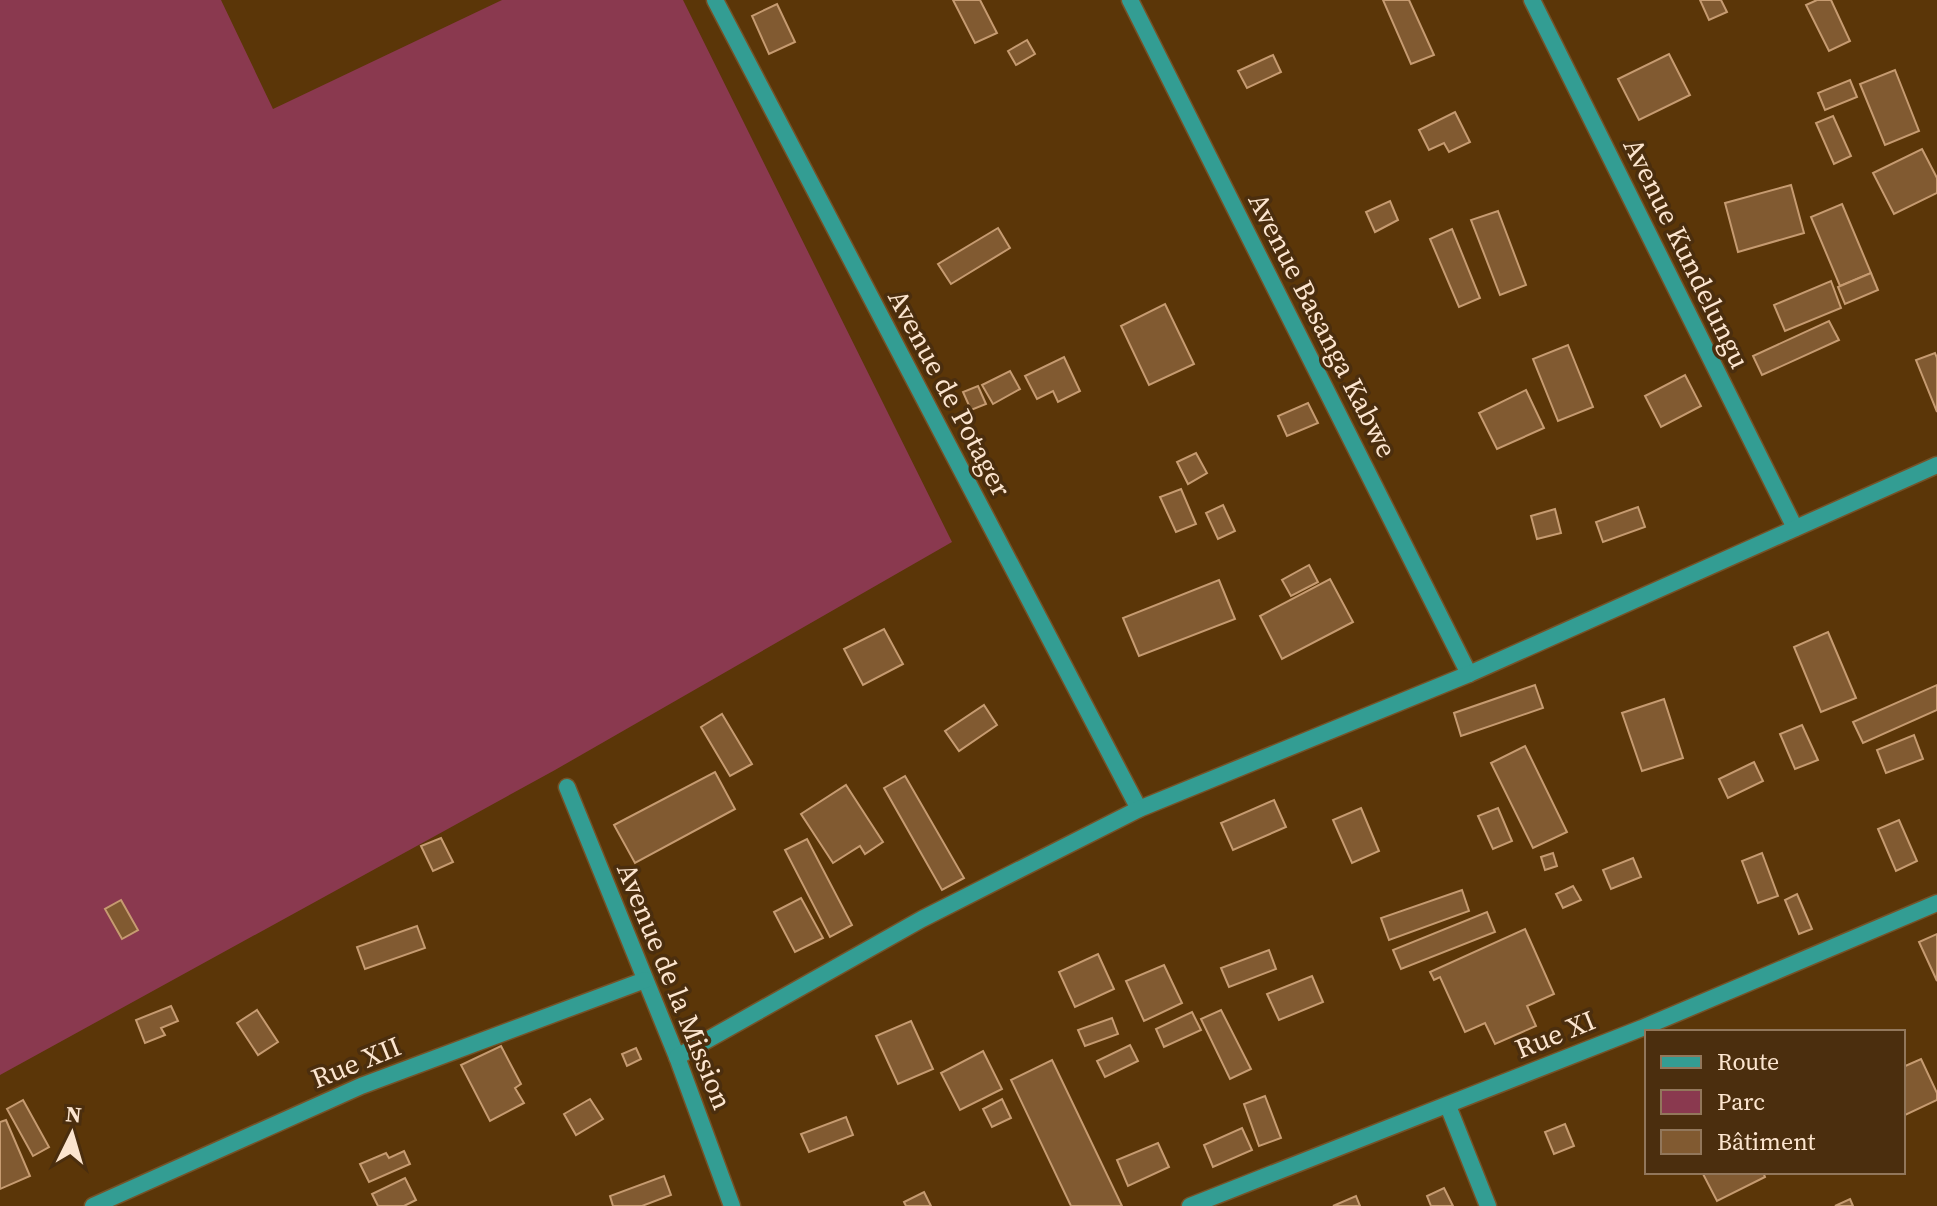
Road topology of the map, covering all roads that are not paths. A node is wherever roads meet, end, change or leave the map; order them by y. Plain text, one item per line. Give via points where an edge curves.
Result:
1 (715, 0) edge
2 (1130, 0) edge
3 (1532, 0) edge
4 (1937, 467) edge
5 (1795, 528) junction
6 (1469, 674) junction
7 (567, 787) dead end
8 (1139, 809) junction
9 (1937, 903) edge
10 (645, 980) junction
11 (677, 1057) junction
12 (1448, 1106) junction
13 (93, 1206) edge
14 (732, 1206) edge
15 (1190, 1206) edge
16 (1488, 1206) edge

1 - 8 street, Avenue de Potager
2 - 6 street, Avenue Basanga Kabwe
3 - 5 street, Avenue Kundelungu
4 - 5 street
5 - 6 street
6 - 8 street
7 - 10 street, Avenue de la Mission
8 - 11 street via 922,919
9 - 12 street, Rue XI
10 - 11 street, Avenue de la Mission
10 - 13 street, Rue XII via 361,1086
11 - 14 street, Avenue de la Mission
12 - 15 street, Rue XI
12 - 16 street

